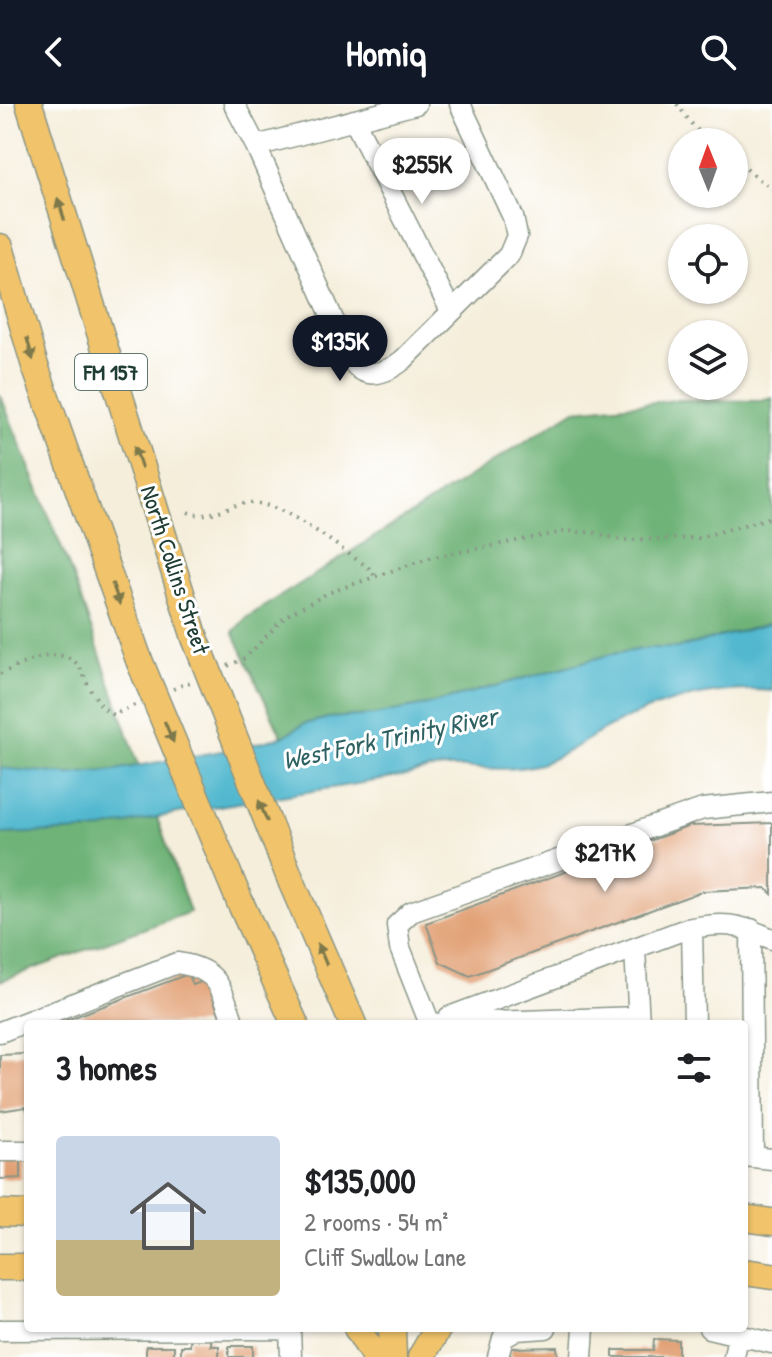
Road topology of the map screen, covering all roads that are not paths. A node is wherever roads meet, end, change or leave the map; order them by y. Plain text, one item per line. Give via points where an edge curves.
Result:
1 (29, 104) edge
2 (234, 104) edge
3 (416, 104) edge
4 (460, 104) edge
5 (354, 120) junction
6 (256, 146) junction
7 (0, 247) edge
8 (451, 311) junction
9 (772, 802) edge
10 (692, 928) junction
11 (751, 929) junction
12 (772, 939) edge
13 (635, 949) junction
14 (31, 1020) edge
15 (233, 1020) edge
16 (293, 1020) edge
17 (351, 1020) edge
18 (428, 1020) edge
19 (441, 1020) edge
20 (639, 1020) edge
21 (694, 1020) edge
22 (24, 1023) edge
23 (0, 1032) edge
24 (0, 1151) edge
25 (24, 1151) edge
26 (756, 1158) edge
27 (0, 1213) edge
28 (24, 1214) edge
29 (748, 1219) edge
30 (772, 1222) edge
31 (0, 1267) edge
32 (24, 1267) edge
33 (748, 1273) edge
34 (772, 1276) edge
35 (0, 1330) edge
36 (24, 1330) edge
37 (290, 1332) edge
38 (359, 1332) edge
39 (392, 1332) edge
40 (436, 1332) edge
41 (514, 1332) edge
42 (584, 1332) edge
43 (726, 1332) edge
44 (738, 1335) junction
45 (772, 1343) edge
46 (291, 1357) edge
47 (375, 1357) edge
48 (393, 1357) edge
49 (421, 1357) edge
50 (498, 1357) edge
51 (582, 1357) edge
52 (734, 1357) edge

17 -> 1 main road, North Collins Street / FM 157, bridge via 195,638
2 - 6 street
3 - 5 street
4 - 8 street via 517,236 509,255
5 - 6 street
5 - 8 street
6 - 8 street via 355,368 372,374 389,371
7 -> 16 main road, FM 157, bridge via 35,366 139,660
9 - 18 street via 703,809 411,912 397,925 400,948
10 - 11 street via 718,923
10 - 13 street
10 - 21 street
11 - 12 street
11 - 26 street
13 - 19 street
13 - 20 street
14 - 15 street via 177,963 207,970 220,985
22 - 23 street
24 - 25 street
27 - 28 main road
29 - 30 main road
31 - 32 main road
33 - 34 main road
35 - 36 street
37 - 46 street
38 - 47 main road
39 - 48 main road
40 - 49 main road
41 - 50 street via 503,1338
42 - 51 street
43 - 44 street
44 - 45 street
44 - 52 street

